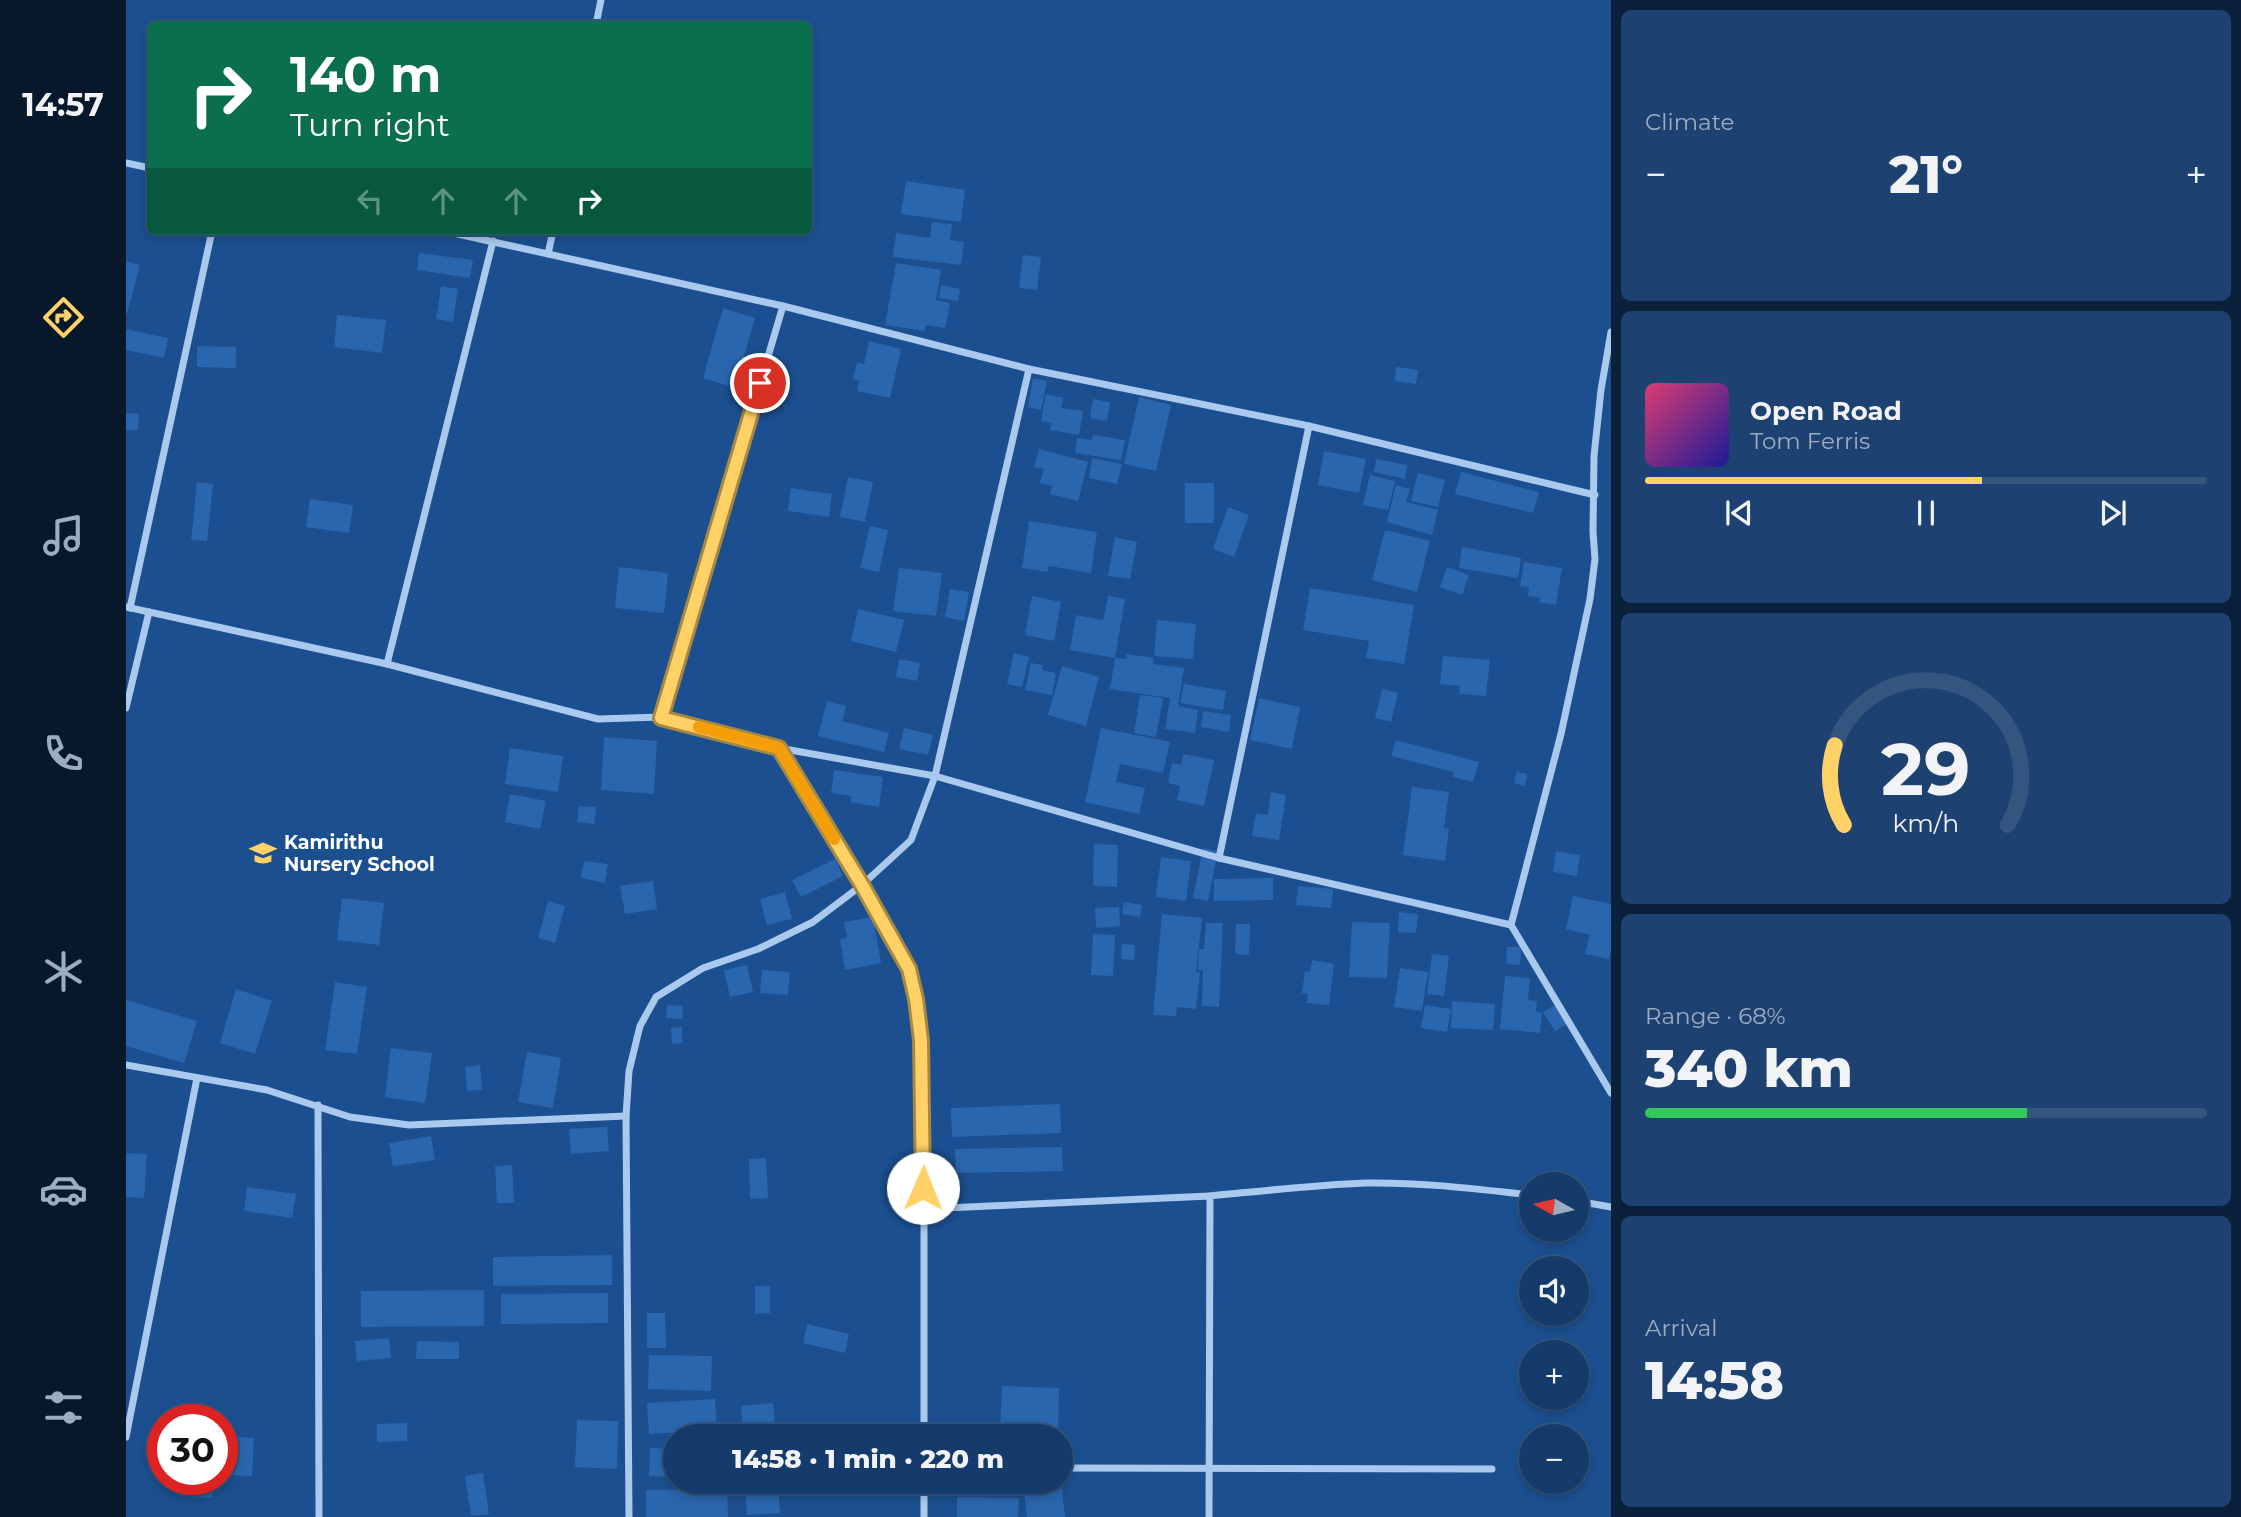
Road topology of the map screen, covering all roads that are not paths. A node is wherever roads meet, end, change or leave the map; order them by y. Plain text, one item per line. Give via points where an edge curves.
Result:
1 (601, 0) edge
2 (597, 21) edge
3 (126, 163) edge
4 (147, 167) edge
5 (211, 235) edge
6 (462, 235) edge
7 (552, 235) edge
8 (493, 242) junction
9 (548, 254) junction
10 (783, 306) junction
11 (1611, 332) edge
12 (1029, 369) junction
13 (1309, 426) junction
14 (1595, 495) junction
15 (128, 607) edge
16 (149, 612) junction
17 (387, 664) junction
18 (126, 708) edge
19 (661, 718) junction
20 (779, 748) junction
21 (935, 776) junction
22 (1219, 858) junction
23 (862, 885) junction
24 (1511, 925) junction
25 (126, 1065) edge
26 (197, 1078) junction
27 (1611, 1093) edge
28 (317, 1105) junction
29 (626, 1116) junction
30 (1519, 1194) edge
31 (1210, 1196) junction
32 (1589, 1204) edge
33 (1611, 1207) edge
34 (922, 1209) junction
35 (924, 1424) edge
36 (126, 1437) edge
37 (1073, 1468) edge
38 (1210, 1469) junction
39 (1492, 1469) dead end
40 (924, 1494) edge
41 (319, 1517) edge
42 (629, 1517) edge
43 (924, 1517) edge
44 (1209, 1517) edge

1 - 2 street
3 - 4 street
5 - 15 street
6 - 8 street
7 - 9 street
8 - 9 street
8 - 17 street
9 - 10 street
10 - 12 street
10 - 19 street
11 - 14 street via 1601,390
12 - 13 street
12 - 21 street
13 - 14 street
13 - 22 street
14 - 24 street via 1595,559 1582,644
15 - 16 street
16 - 17 street
16 - 18 street
17 - 19 street via 597,719
19 - 20 street
20 - 21 street
20 - 23 street
21 - 22 street
21 - 23 street via 911,840
22 - 24 street
23 - 29 street via 813,922 758,949 703,968 656,998 640,1027 629,1071
23 - 34 street via 909,969 916,999 922,1079
24 - 27 street
25 - 26 street
26 - 28 street via 267,1090
26 - 36 street
28 - 29 street via 350,1117 409,1125
28 - 41 street
29 - 42 street
30 - 31 street via 1367,1183
31 - 34 street
31 - 38 street
32 - 33 street
34 - 35 street
37 - 38 street
38 - 39 street
38 - 44 street
40 - 43 street

